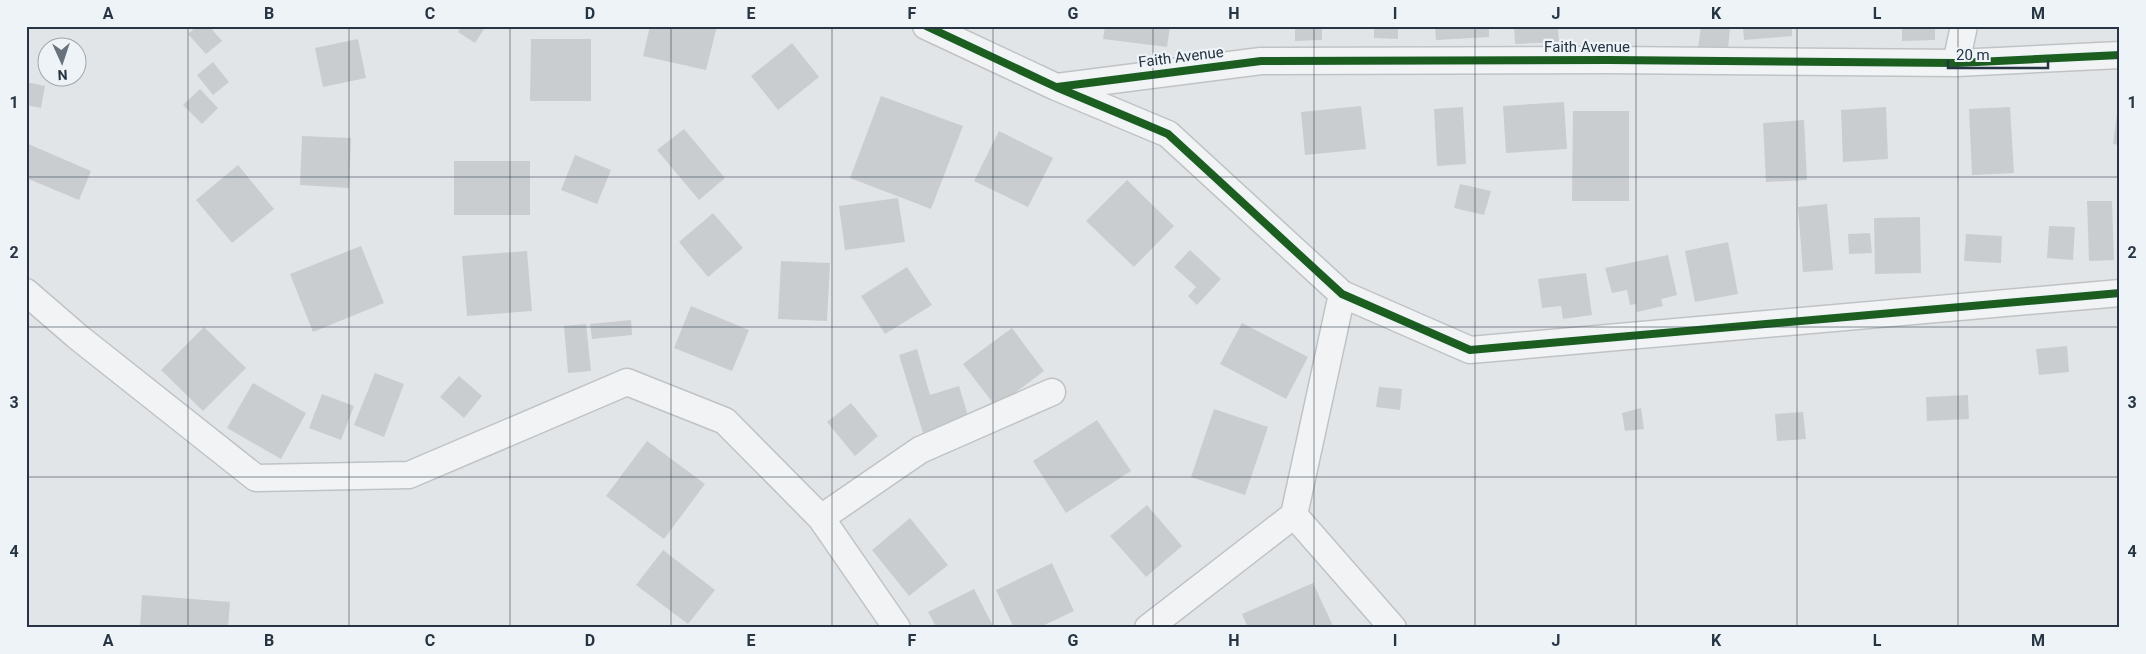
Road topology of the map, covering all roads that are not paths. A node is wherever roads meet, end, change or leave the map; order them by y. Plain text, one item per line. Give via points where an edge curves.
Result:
1 (926, 26) edge
2 (1964, 26) edge
3 (2120, 55) edge
4 (1956, 62) junction
5 (1056, 87) junction
6 (26, 292) edge
7 (2120, 293) edge
8 (1342, 294) junction
9 (1052, 392) dead end
10 (1294, 515) junction
11 (821, 518) junction
12 (898, 628) edge
13 (1148, 628) edge
14 (1394, 628) edge

1 - 5 street
2 - 4 street
3 - 4 street, Faith Avenue
4 - 5 street, Faith Avenue via 1261,61
5 - 8 street via 1168,134
6 - 11 street via 256,478 409,475 627,382 725,422
7 - 8 street via 1470,350
8 - 10 street
9 - 11 street via 920,450
10 - 13 street
10 - 14 street
11 - 12 street

